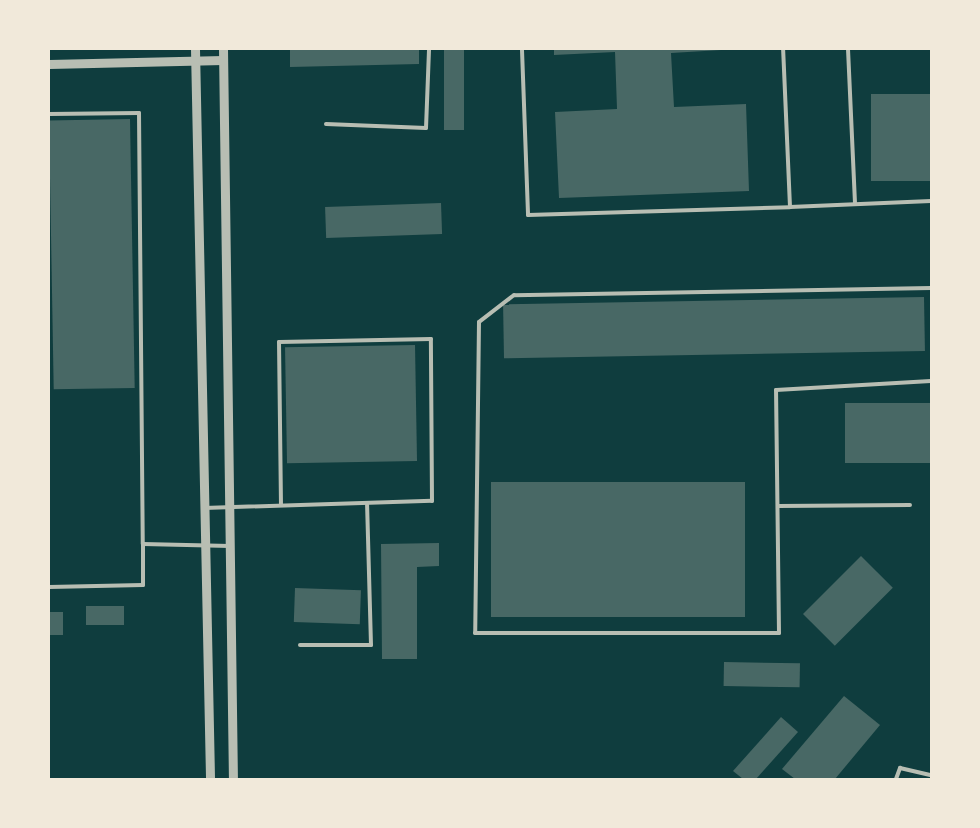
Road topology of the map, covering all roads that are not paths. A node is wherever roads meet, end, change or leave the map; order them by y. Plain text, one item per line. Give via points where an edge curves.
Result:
1 (195, 49) edge
2 (223, 49) edge
3 (430, 49) edge
4 (783, 49) edge
5 (848, 49) edge
6 (522, 50) dead end
7 (223, 60) junction
8 (195, 61) junction
9 (49, 64) edge
10 (49, 114) edge
11 (326, 124) dead end
12 (931, 200) edge
13 (855, 204) junction
14 (790, 207) junction
15 (931, 288) edge
16 (931, 380) edge
17 (368, 503) junction
18 (281, 505) junction
19 (910, 505) dead end
20 (229, 506) junction
21 (778, 506) junction
22 (204, 508) junction
23 (143, 544) junction
24 (205, 546) junction
25 (230, 546) junction
26 (49, 587) edge
27 (300, 645) dead end
28 (931, 775) edge
29 (210, 779) edge
30 (233, 779) edge
31 (896, 779) edge

1 - 8 street
2 - 7 street
3 - 11 lane via 426,128
4 - 14 lane
5 - 13 lane
6 - 14 lane via 528,215
7 - 8 street
7 - 20 street
8 - 9 street
8 - 22 street
10 - 23 lane via 139,113
12 - 13 lane
13 - 14 lane
15 - 21 lane via 514,295 479,322 475,633 779,633
16 - 21 lane via 776,390
17 - 18 lane
17 - 18 lane via 432,501 431,339 280,342
17 - 27 lane via 371,645
18 - 20 lane
19 - 21 lane
20 - 22 lane
20 - 25 street
22 - 24 street
23 - 24 lane
23 - 26 lane via 143,585
24 - 25 lane
24 - 29 street
25 - 30 street
28 - 31 lane via 900,768

